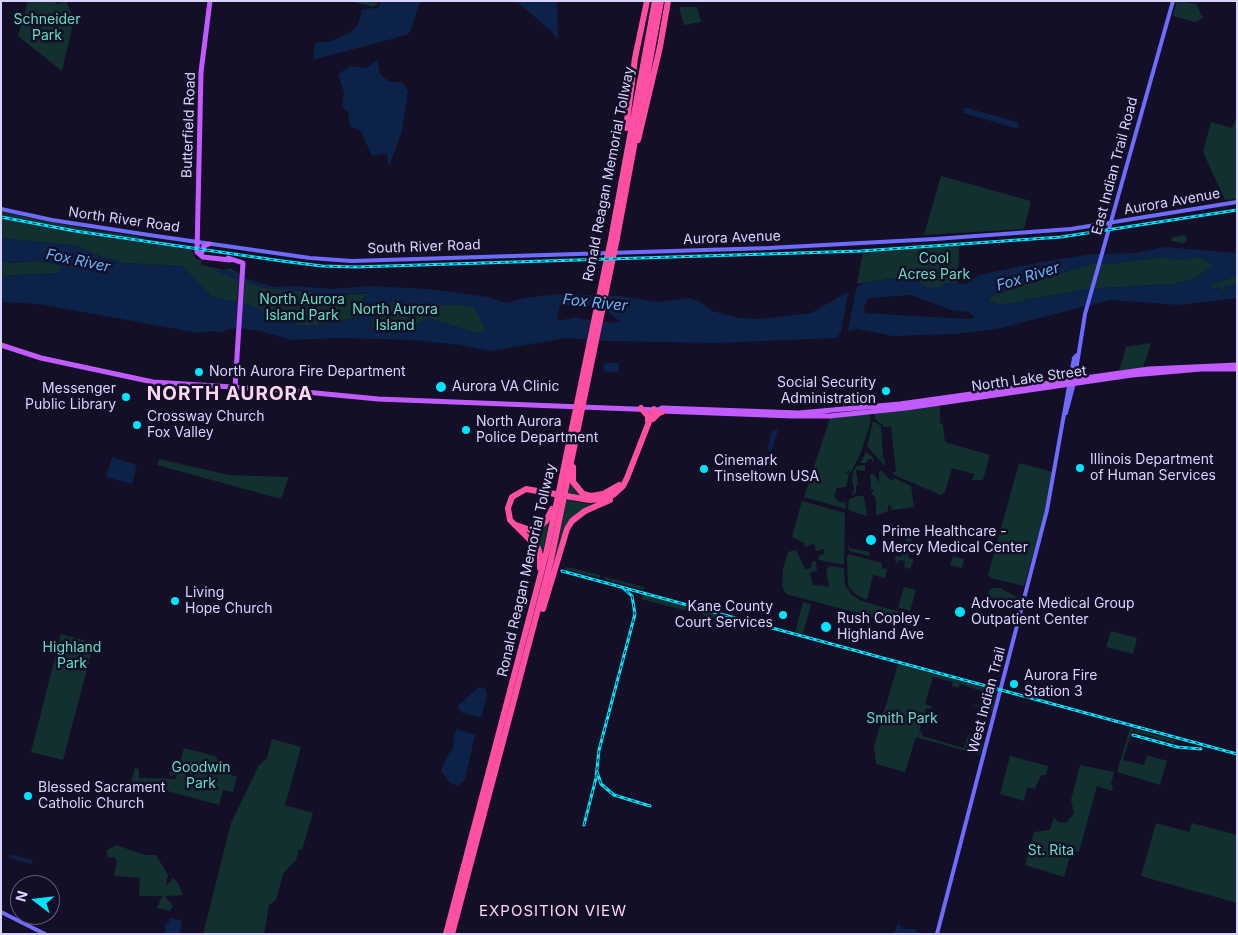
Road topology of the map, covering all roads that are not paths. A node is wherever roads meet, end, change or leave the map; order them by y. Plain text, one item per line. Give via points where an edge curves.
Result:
1 (210, 1) edge
2 (647, 1) edge
3 (655, 1) edge
4 (661, 1) edge
5 (668, 1) edge
6 (1173, 1) edge
7 (630, 160) junction
8 (1237, 202) edge
9 (1, 210) edge
10 (1112, 224) junction
11 (1101, 226) junction
12 (613, 228) junction
13 (1109, 234) junction
14 (614, 239) junction
15 (197, 241) junction
16 (209, 244) junction
17 (245, 248) joint
18 (199, 251) junction
19 (604, 253) joint
20 (1080, 337) joint
21 (1, 345) edge
22 (588, 363) junction
23 (1237, 367) edge
24 (1072, 382) junction
25 (235, 388) junction
26 (641, 408) junction
27 (657, 410) junction
28 (651, 421) junction
29 (576, 436) junction
30 (641, 442) junction
31 (559, 489) junction
32 (552, 494) junction
33 (616, 496) junction
34 (568, 498) junction
35 (536, 596) junction
36 (529, 646) junction
37 (1, 912) edge
38 (45, 934) edge
39 (446, 934) edge
40 (452, 934) edge
41 (937, 934) edge

1 - 15 main road, Butterfield Road via 201,72
2 - 12 highway via 635,58
3 - 12 highway, Ronald Reagan Memorial Tollway
4 - 7 highway, Ronald Reagan Memorial Tollway
5 - 7 highway via 651,90
6 - 10 main road, East Indian Trail Road
7 - 14 highway, Ronald Reagan Memorial Tollway
8 - 10 main road, Aurora Avenue
9 - 15 main road, North River Road
10 - 11 main road, Aurora Avenue
10 - 13 main road, East Indian Trail Road
11 - 13 main road
11 - 19 main road, Aurora Avenue via 861,242
12 - 14 highway, Ronald Reagan Memorial Tollway
13 - 20 main road, East Indian Trail Road
14 - 22 highway, Ronald Reagan Memorial Tollway
15 - 16 main road, North River Road
15 - 18 main road, Butterfield Road
16 - 17 main road, North River Road
16 - 18 main road
17 - 19 main road, South River Road via 346,260
18 - 25 main road via 203,257 243,263
20 - 24 main road, West Indian Trail
21 - 25 main road, North Lake Street via 28,355 127,378
22 - 29 highway, Ronald Reagan Memorial Tollway
22 - 31 highway, Ronald Reagan Memorial Tollway
23 - 24 main road, North Lake Street
24 - 27 main road, North Lake Street via 891,410 825,414
24 - 41 main road, West Indian Trail via 1045,519
25 - 26 main road, North Lake Street via 378,399
26 - 27 main road, North Lake Street
26 - 28 highway
27 - 28 highway
28 - 30 highway
28 - 33 highway via 628,482
29 - 30 highway via 574,482 579,491 591,496 617,486
29 - 36 highway, Ronald Reagan Memorial Tollway via 551,560
30 - 34 highway via 623,486 613,495 596,500
31 - 32 highway via 543,525 530,530 516,525 510,511 518,495 529,491
31 - 35 highway, Ronald Reagan Memorial Tollway
32 - 34 highway
32 - 35 highway via 532,489 520,491 512,497 508,508 510,520 533,542 540,555
33 - 34 highway via 597,503
33 - 36 highway via 584,511 567,529
35 - 39 highway, Ronald Reagan Memorial Tollway
36 - 40 highway, Ronald Reagan Memorial Tollway
37 - 38 main road

